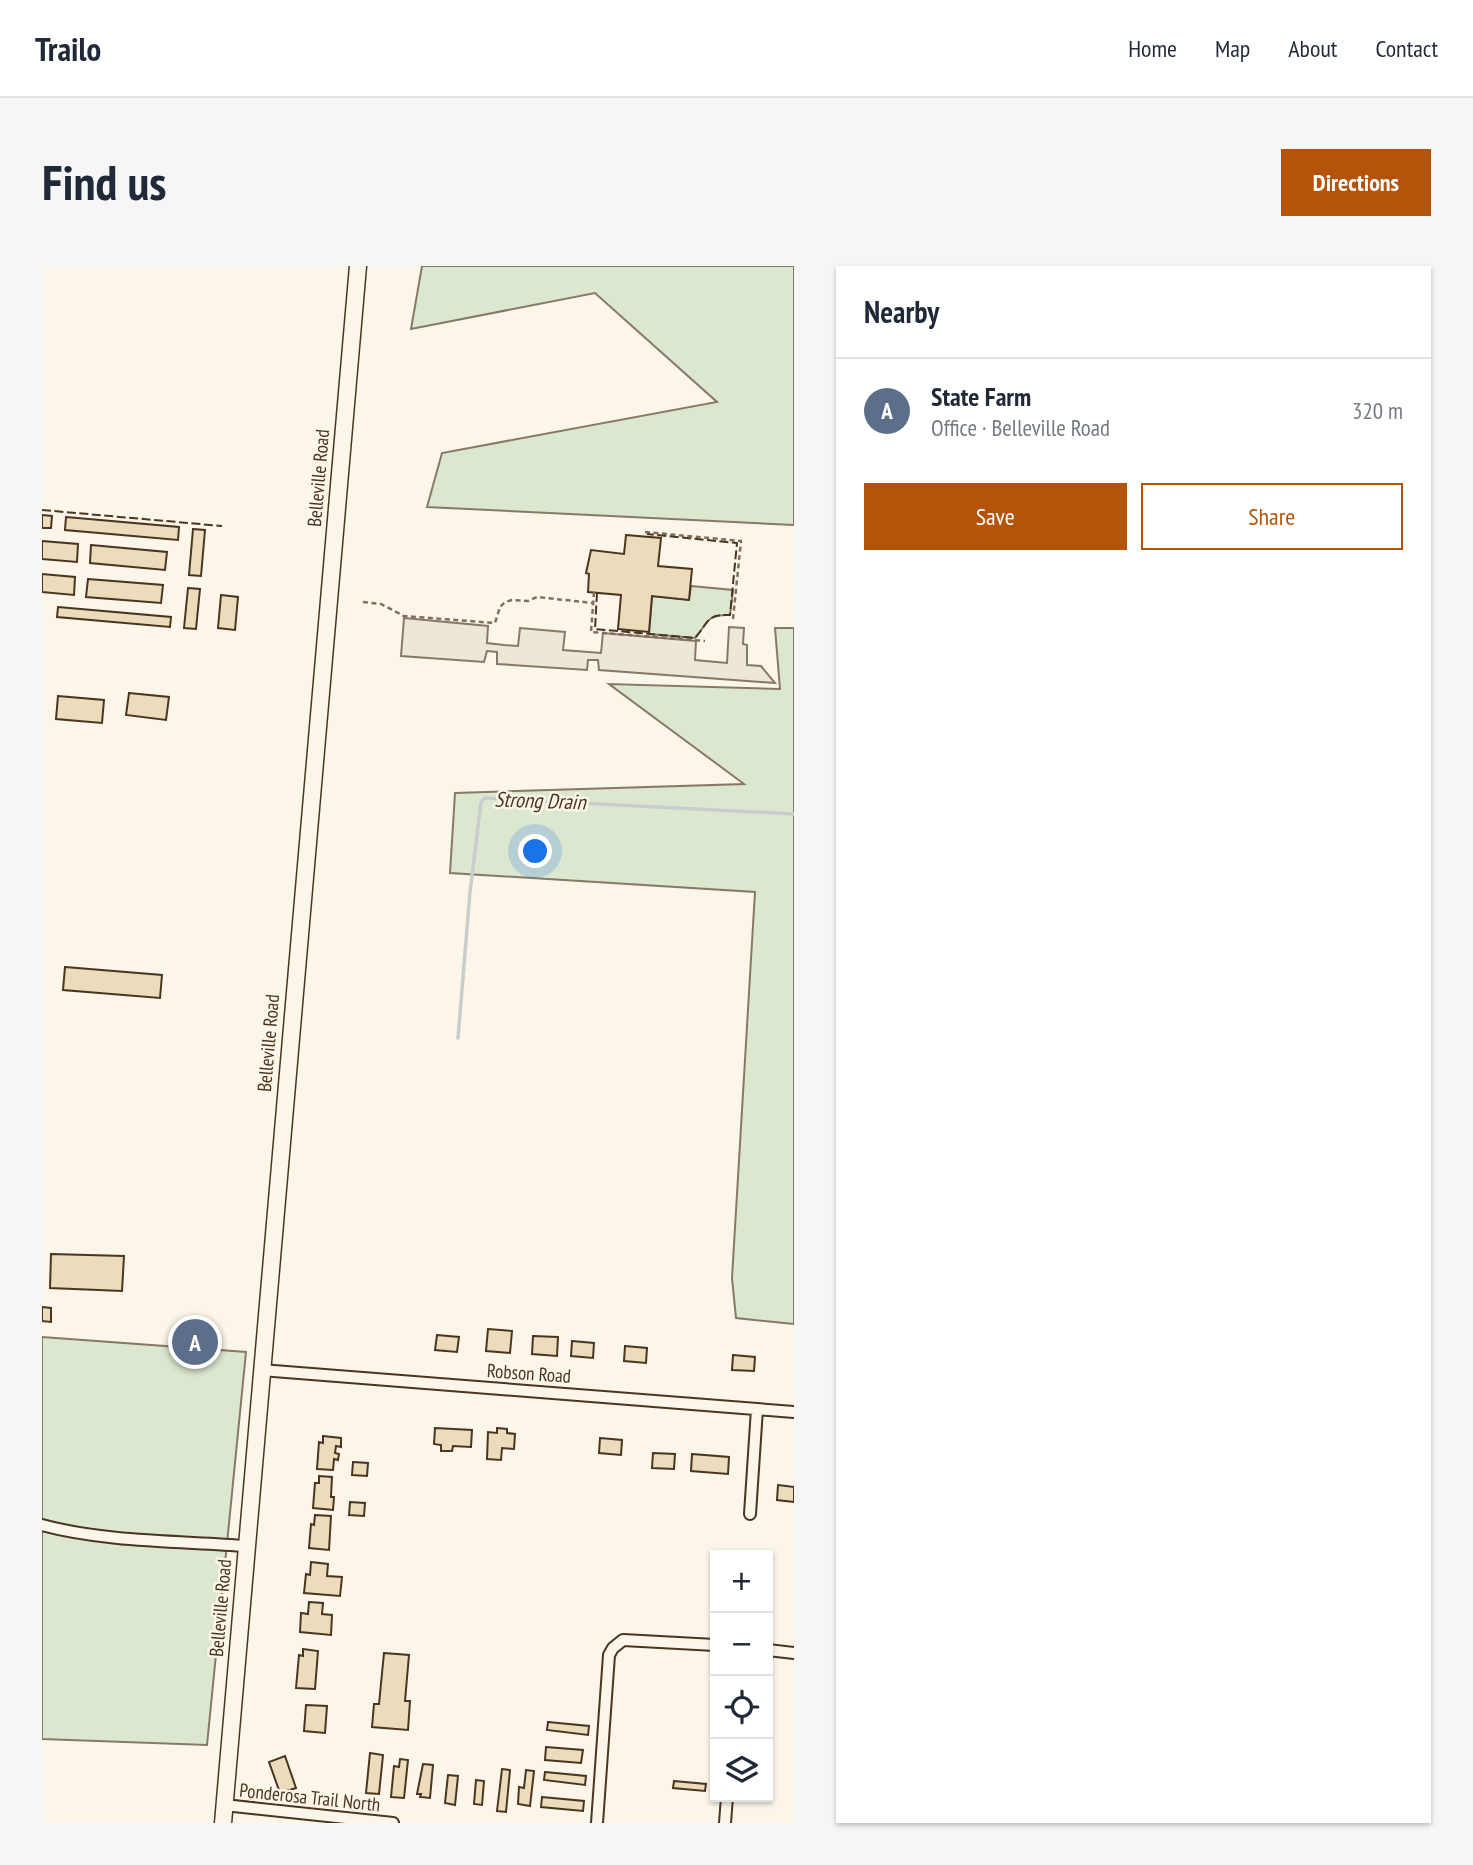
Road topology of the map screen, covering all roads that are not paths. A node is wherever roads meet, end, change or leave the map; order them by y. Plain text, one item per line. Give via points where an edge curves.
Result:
1 (358, 266) edge
2 (261, 1370) junction
3 (757, 1409) junction
4 (794, 1412) edge
5 (750, 1514) dead end
6 (42, 1525) edge
7 (246, 1546) junction
8 (710, 1645) edge
9 (773, 1651) edge
10 (794, 1653) edge
11 (727, 1802) edge
12 (224, 1805) junction
13 (283, 1818) edge
14 (223, 1823) edge
15 (393, 1823) edge
16 (597, 1823) edge
17 (725, 1823) edge

1 - 2 main road, Belleville Road
2 - 3 street, Robson Road
2 - 7 main road, Belleville Road
3 - 4 street, Robson Road
3 - 5 street
6 - 7 street via 131,1538
7 - 12 main road, Belleville Road
8 - 16 street via 624,1640 613,1648
9 - 10 street
11 - 17 street
12 - 13 street, Ponderosa Trail North
12 - 14 main road, Belleville Road
13 - 15 street, Ponderosa Trail North

